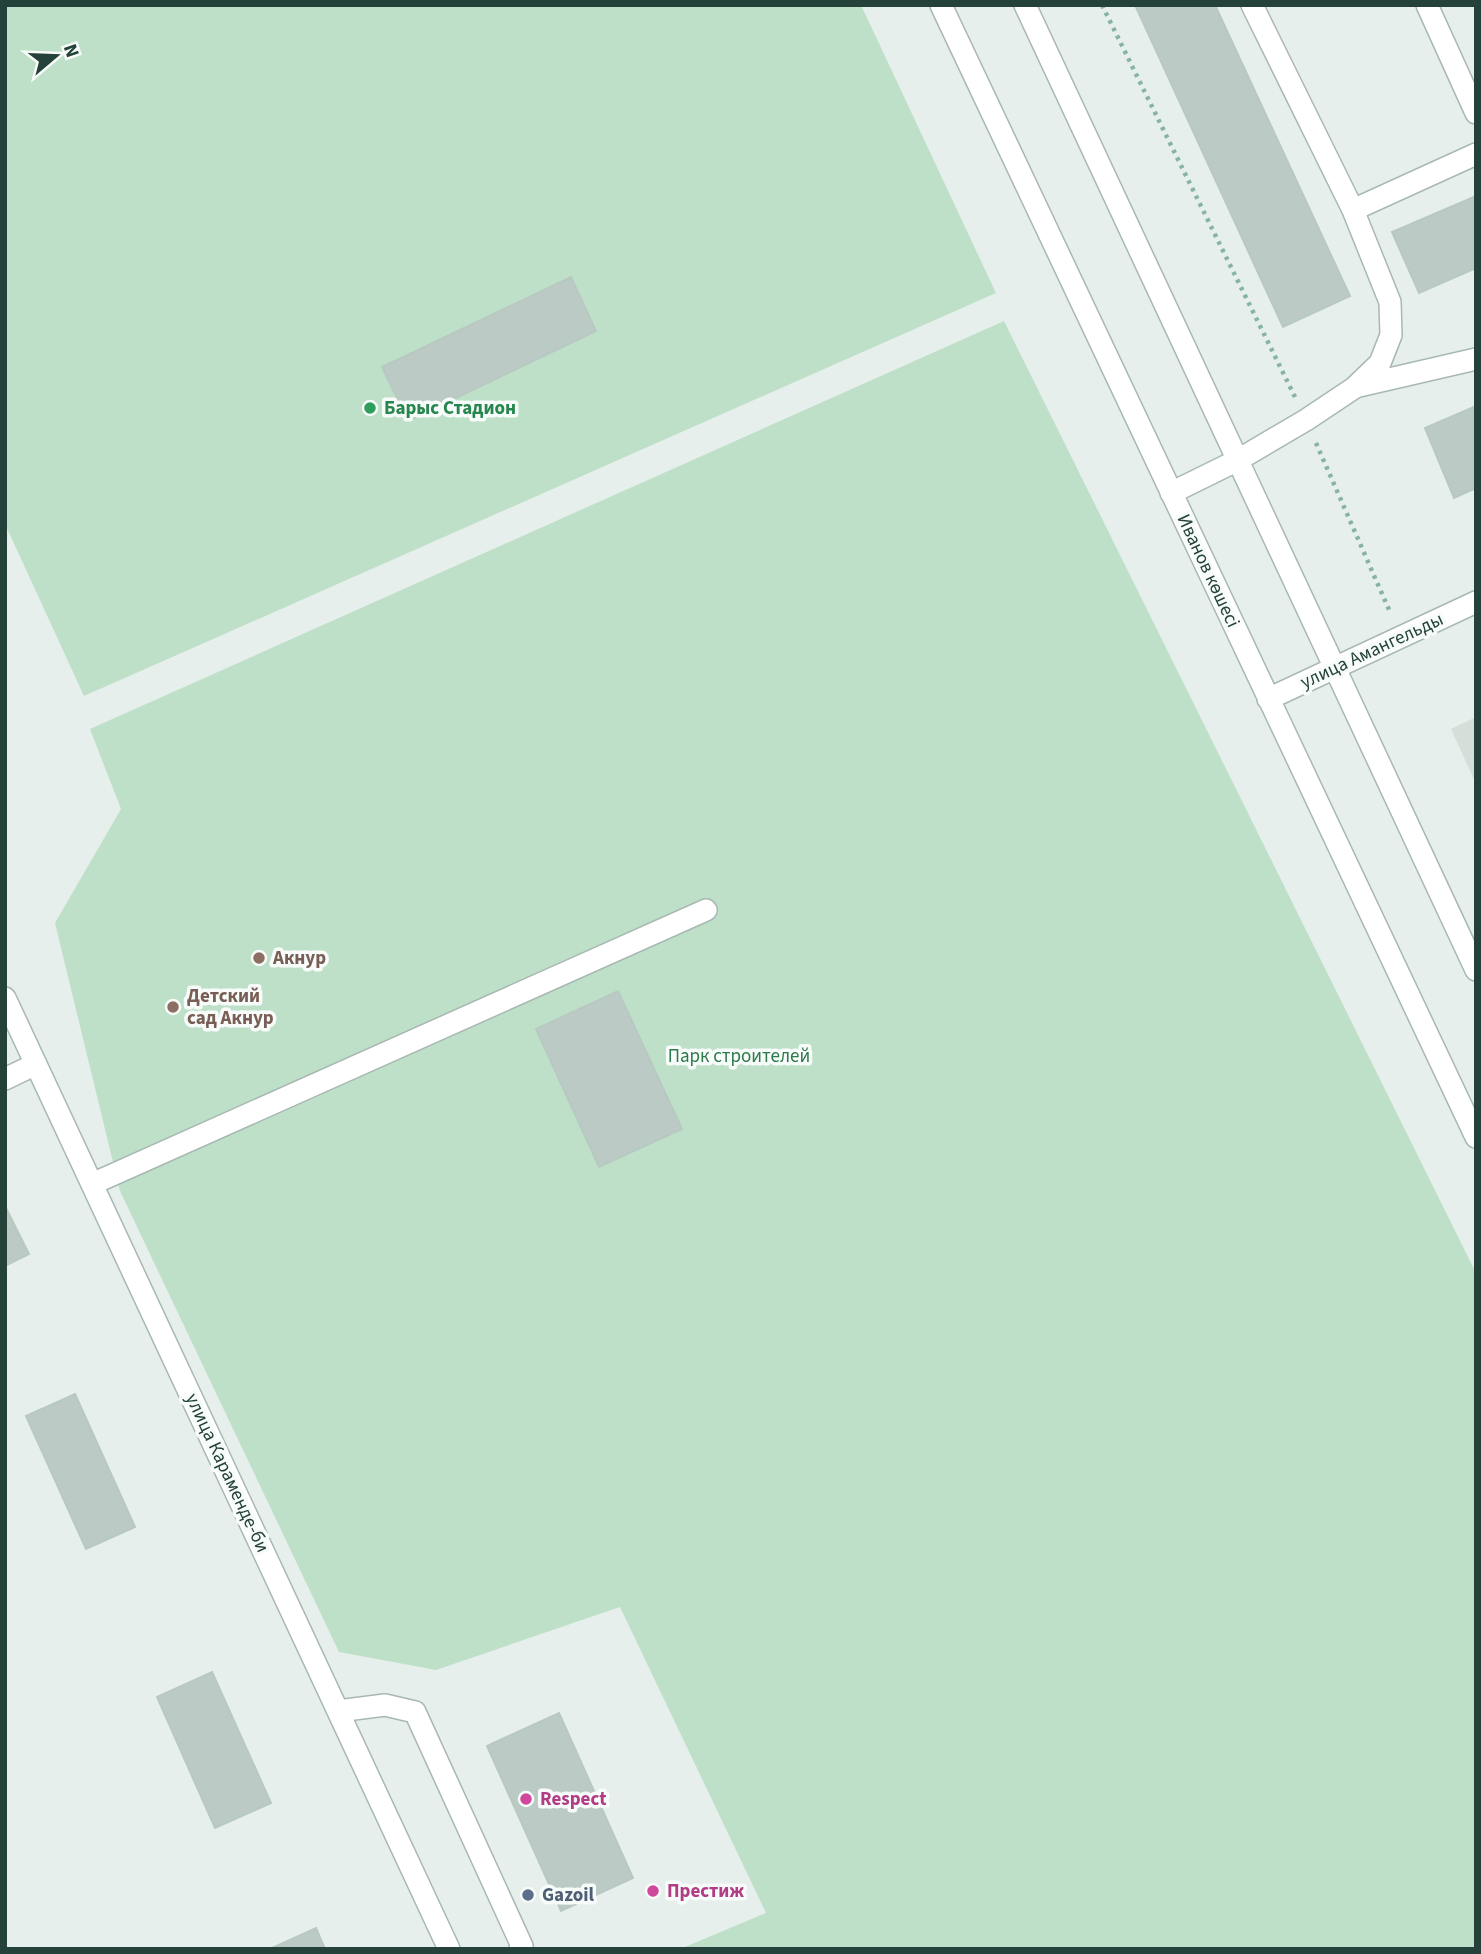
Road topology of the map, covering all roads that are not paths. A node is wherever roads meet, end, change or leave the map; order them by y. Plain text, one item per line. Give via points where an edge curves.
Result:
1 (942, 5) edge
2 (1025, 5) edge
3 (1252, 5) edge
4 (1427, 5) edge
5 (1476, 113) edge
6 (1476, 153) edge
7 (1353, 210) junction
8 (1476, 359) edge
9 (1354, 388) junction
10 (1238, 460) junction
11 (1171, 493) junction
12 (1476, 602) edge
13 (1336, 668) junction
14 (1268, 699) junction
15 (706, 910) dead end
16 (1476, 970) edge
17 (5, 998) edge
18 (36, 1064) junction
19 (5, 1079) edge
20 (1476, 1137) edge
21 (92, 1184) junction
22 (338, 1711) junction
23 (449, 1949) edge
24 (520, 1949) edge

1 - 11 street, Иванов көшесі
2 - 10 street
3 - 7 street
4 - 5 street
6 - 7 street
7 - 9 street via 1390,302 1391,335 1380,363
8 - 9 street
9 - 10 street
10 - 11 street
10 - 13 street
11 - 14 street, Иванов көшесі
12 - 13 street, улица Амангельды
13 - 14 street, улица Амангельды
13 - 16 street
14 - 20 street, Иванов көшесі
15 - 21 street
17 - 18 street, улица Караменде-би
18 - 19 street
18 - 21 street, улица Караменде-би
21 - 22 street, улица Караменде-би
22 - 23 street, улица Караменде-би
22 - 24 street via 385,1705 415,1712

